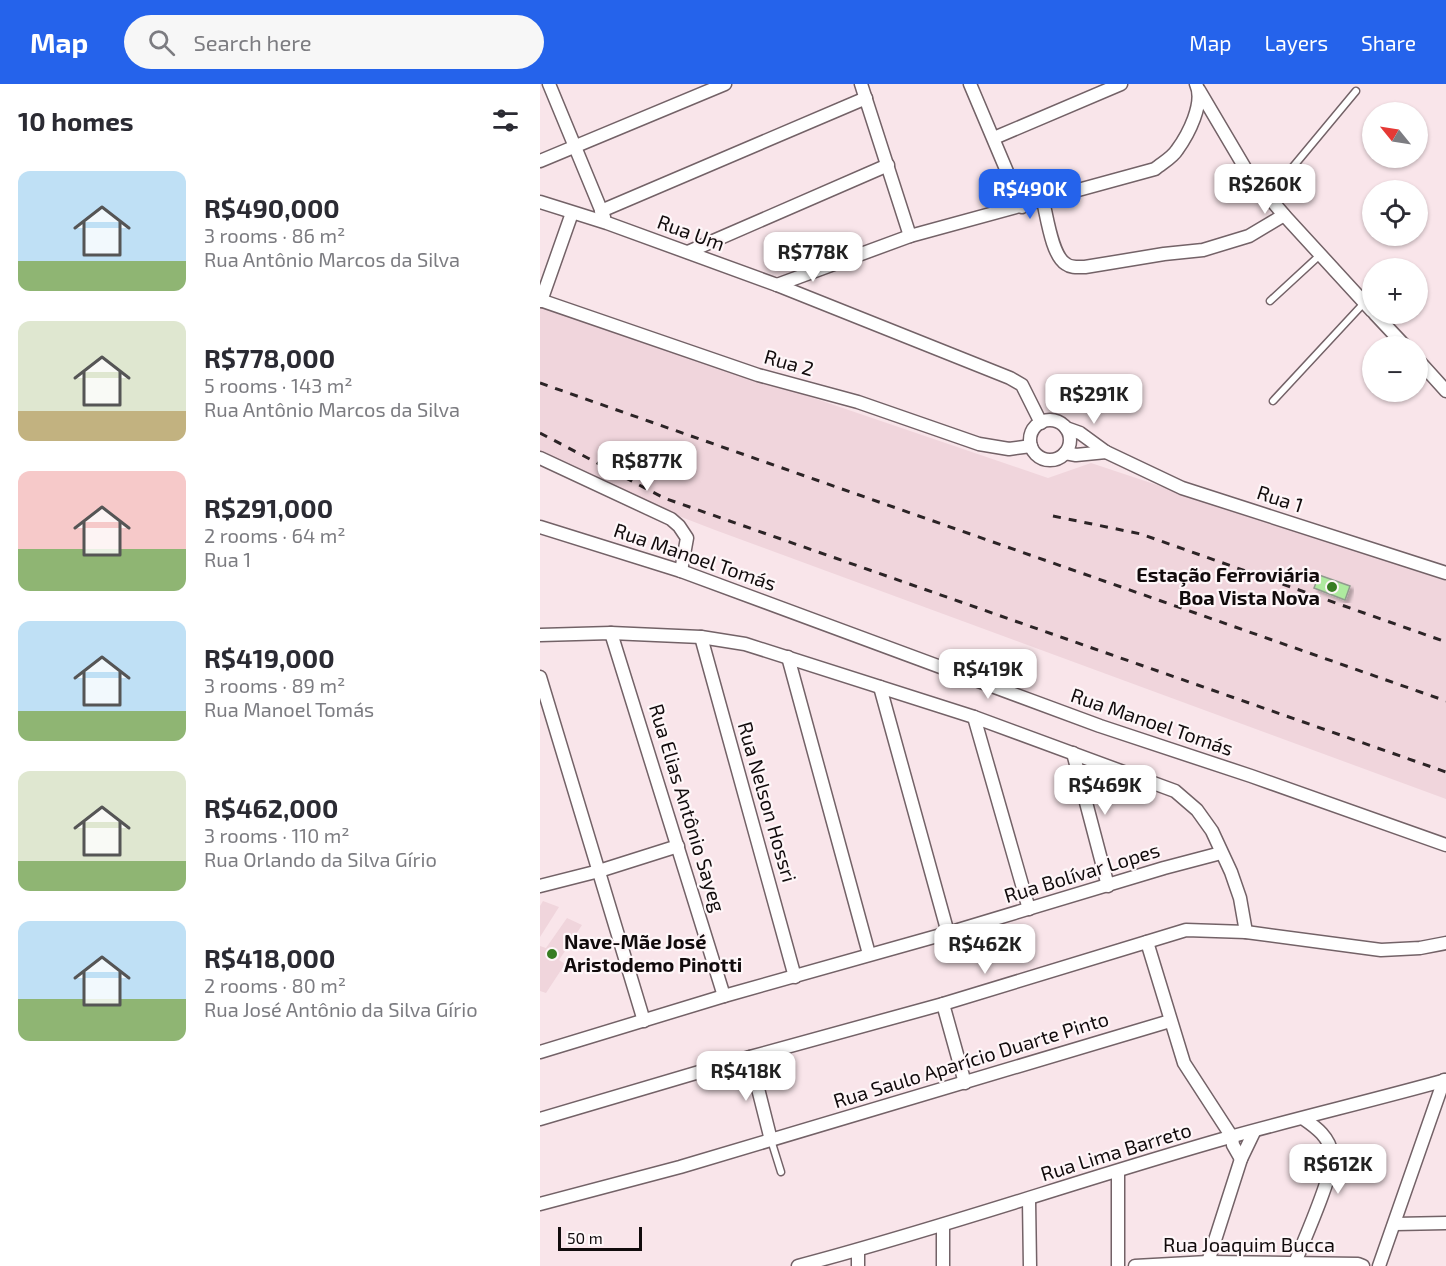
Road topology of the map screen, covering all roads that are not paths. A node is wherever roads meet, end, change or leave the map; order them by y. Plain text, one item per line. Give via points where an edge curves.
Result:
1 (549, 84) edge
2 (724, 84) edge
3 (861, 84) edge
4 (970, 84) edge
5 (1121, 84) edge
6 (1197, 86) edge
7 (1356, 91) dead end
8 (866, 98) junction
9 (994, 138) junction
10 (574, 145) junction
11 (540, 161) edge
12 (888, 165) junction
13 (1043, 201) junction
14 (1272, 201) junction
15 (540, 202) edge
16 (1022, 207) junction
17 (602, 211) junction
18 (572, 213) junction
19 (1284, 215) junction
20 (607, 223) junction
21 (910, 236) junction
22 (688, 252) junction
23 (1321, 255) junction
24 (777, 285) junction
25 (1362, 299) edge
26 (541, 300) edge
27 (1270, 301) dead end
28 (1362, 317) edge
29 (1385, 324) edge
30 (1396, 336) edge
31 (1428, 371) edge
32 (1446, 391) edge
33 (1273, 401) dead end
34 (1041, 423) junction
35 (1066, 428) junction
36 (1031, 446) junction
37 (1106, 452) junction
38 (1065, 453) junction
39 (540, 458) edge
40 (540, 527) edge
41 (681, 571) junction
42 (1446, 573) edge
43 (611, 633) junction
44 (540, 635) edge
45 (700, 637) junction
46 (788, 657) junction
47 (540, 676) edge
48 (880, 687) junction
49 (974, 717) junction
50 (1073, 753) junction
51 (1446, 845) edge
52 (678, 846) junction
53 (1221, 853) junction
54 (599, 871) junction
55 (540, 886) edge
56 (1108, 886) junction
57 (1029, 909) junction
58 (1246, 932) junction
59 (948, 933) junction
60 (1147, 942) junction
61 (1446, 942) edge
62 (869, 954) junction
63 (795, 977) junction
64 (724, 996) junction
65 (943, 1004) junction
66 (644, 1021) junction
67 (1170, 1021) junction
68 (540, 1052) edge
69 (750, 1057) junction
70 (1445, 1080) edge
71 (965, 1083) junction
72 (1319, 1114) junction
73 (540, 1119) edge
74 (1304, 1119) junction
75 (1319, 1130) junction
76 (1254, 1132) junction
77 (1232, 1137) junction
78 (771, 1140) junction
79 (1242, 1159) junction
80 (1118, 1171) junction
81 (781, 1172) dead end
82 (1029, 1200) junction
83 (540, 1204) edge
84 (1446, 1223) edge
85 (1395, 1224) junction
86 (943, 1225) junction
87 (858, 1250) junction
88 (1208, 1262) junction
89 (1295, 1263) junction
90 (798, 1266) edge
91 (858, 1266) edge
92 (943, 1266) edge
93 (1030, 1266) edge
94 (1118, 1266) edge
95 (1135, 1266) edge
96 (1363, 1266) edge
97 (1379, 1266) edge

1 - 10 street
2 - 10 street
3 - 8 street
4 - 9 street
5 - 9 street
6 - 13 street via 1197,107 1184,137 1176,152 1155,169
6 - 14 street via 1248,173
7 - 14 lane via 1292,168
8 - 12 street
8 - 17 street
9 - 16 street
10 - 11 street
10 - 17 street
12 - 21 street
12 - 22 street
13 - 16 street
13 - 19 street via 1057,256 1072,267 1203,250 1249,236
14 - 19 street
15 - 18 street, Rua Um
16 - 21 street
17 - 20 street
18 - 20 street, Rua Um
18 - 26 street
19 - 23 street
20 - 22 street, Rua Um
21 - 24 street
22 - 24 street, Rua Um
23 - 25 street
23 - 27 lane
24 - 34 street, Rua Um via 1015,380 1022,385
26 - 36 street, Rua 2 via 759,375 858,402 979,444 1009,449
28 - 33 lane
29 - 30 street
31 - 32 street
34 - 35 street via 1050,420
34 - 36 street via 1032,432
35 - 37 street, Rua 1
35 - 38 street via 1070,445
36 - 38 street via 1036,455 1046,460
37 - 38 street
37 - 42 street, Rua 1 via 1182,488
39 - 41 street via 680,526 687,538
40 - 41 street, Rua Manoel Tomás
41 - 51 street, Rua Manoel Tomás via 1100,726
43 - 44 street
43 - 45 street
43 - 52 street, Rua Elias Antônio Sayeg
45 - 46 street via 734,641
45 - 63 street, Rua Nelson Hossri
46 - 48 street
46 - 62 street
47 - 54 street
48 - 49 street
48 - 59 street
49 - 50 street
49 - 57 street
50 - 53 street via 1174,791 1197,810
50 - 56 street
52 - 54 street
52 - 64 street, Rua Elias Antônio Sayeg
53 - 56 street, Rua Bolívar Lopes
53 - 58 street via 1240,898
54 - 55 street
54 - 66 street
56 - 57 street, Rua Bolívar Lopes
57 - 59 street, Rua Bolívar Lopes
58 - 60 street via 1186,930
58 - 61 street via 1382,950
59 - 62 street, Rua Bolívar Lopes
60 - 65 street
60 - 67 street
62 - 63 street, Rua Bolívar Lopes
63 - 64 street, Rua Bolívar Lopes
64 - 66 street, Rua Bolívar Lopes
65 - 69 street
65 - 71 street
66 - 68 street, Rua Bolívar Lopes
67 - 71 street, Rua Saulo Aparício Duarte Pinto
67 - 77 street via 1184,1063
69 - 73 street
69 - 78 street
70 - 72 street, Rua Lima Barreto
70 - 85 street
71 - 78 street, Rua Saulo Aparício Duarte Pinto
72 - 74 street, Rua Lima Barreto
72 - 75 street
74 - 75 street
74 - 76 street, Rua Lima Barreto
75 - 89 street via 1329,1143 1333,1162
76 - 77 street, Rua Lima Barreto
76 - 79 street
77 - 79 street
77 - 80 street, Rua Lima Barreto
78 - 81 lane
78 - 83 street, Rua Saulo Aparício Duarte Pinto
79 - 88 street
80 - 82 street, Rua Lima Barreto
80 - 94 street
82 - 86 street, Rua Lima Barreto
82 - 93 street
84 - 85 street
85 - 97 street
86 - 87 street, Rua Lima Barreto
86 - 92 street
87 - 90 street, Rua Lima Barreto
87 - 91 street
88 - 89 street, Rua Joaquim Bucca
88 - 95 street, Rua Joaquim Bucca
89 - 96 street, Rua Joaquim Bucca

